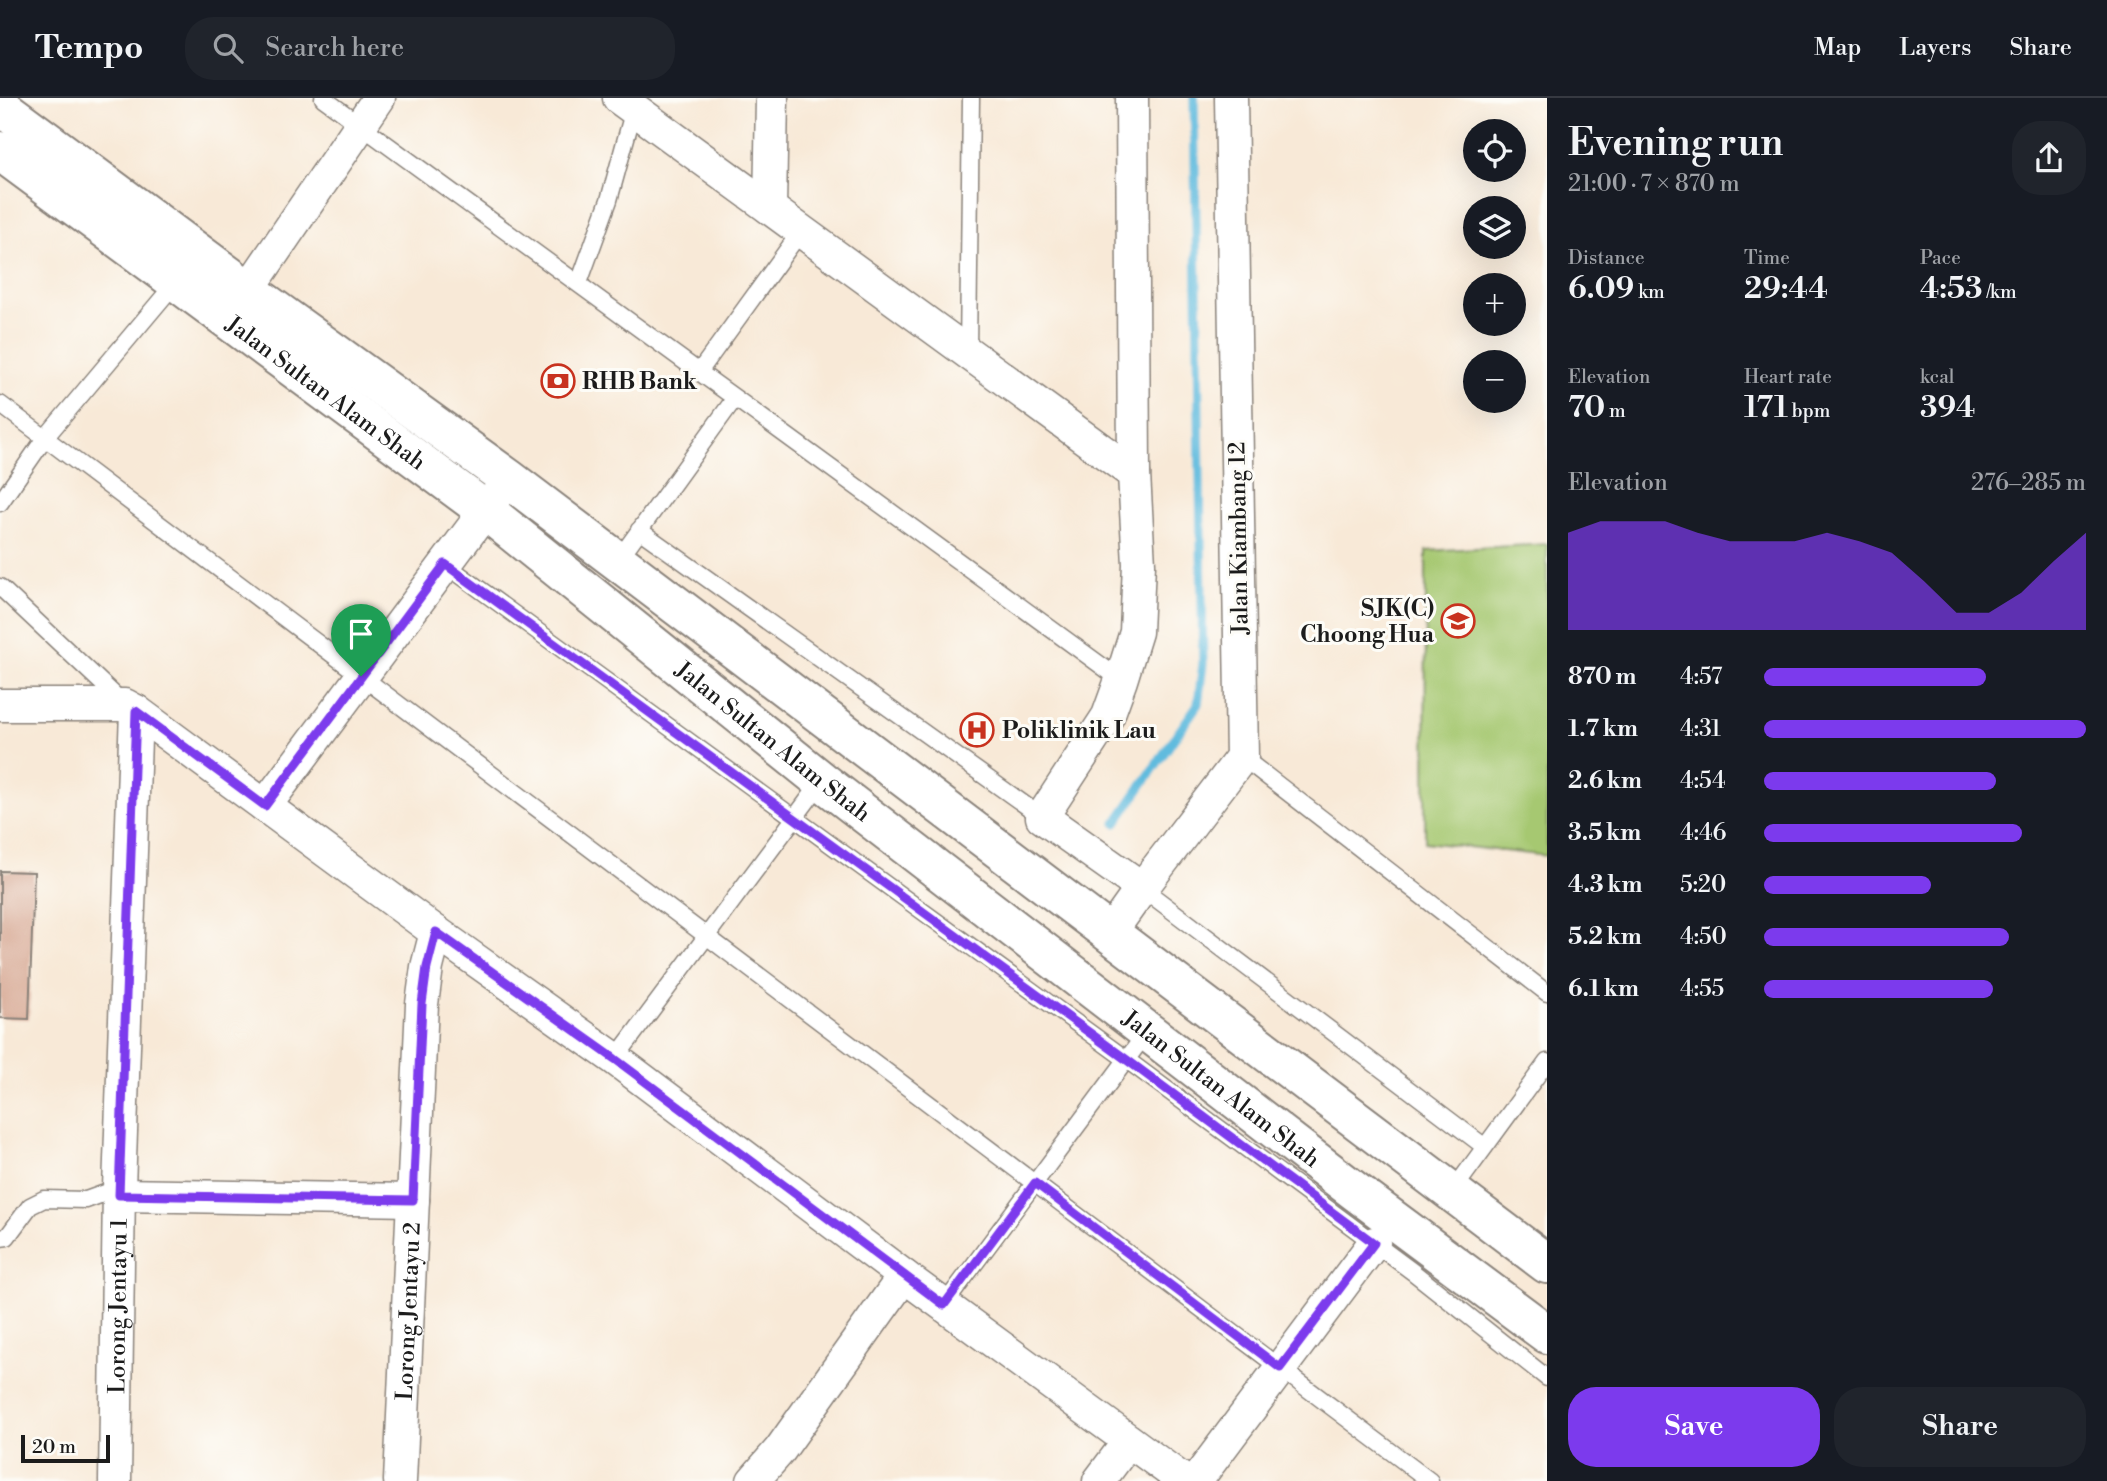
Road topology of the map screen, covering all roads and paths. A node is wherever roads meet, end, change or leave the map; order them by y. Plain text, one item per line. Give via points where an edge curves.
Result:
1 (323, 98) edge
2 (379, 98) edge
3 (772, 98) edge
4 (971, 98) edge
5 (1132, 98) edge
6 (1231, 98) edge
7 (626, 104) edge
8 (0, 106) edge
9 (361, 124) junction
10 (0, 150) edge
11 (770, 208) junction
12 (801, 231) junction
13 (176, 282) junction
14 (579, 284) junction
15 (248, 290) junction
16 (968, 352) junction
17 (699, 372) junction
18 (735, 398) junction
19 (0, 404) edge
20 (45, 438) junction
21 (1134, 474) junction
22 (509, 479) junction
23 (0, 503) edge
24 (485, 510) junction
25 (629, 545) junction
26 (445, 564) junction
27 (0, 587) edge
28 (361, 676) junction
29 (1121, 680) junction
30 (0, 705) edge
31 (131, 708) junction
32 (1242, 757) junction
33 (822, 781) junction
34 (265, 806) junction
35 (1042, 817) junction
36 (794, 818) junction
37 (1142, 888) junction
38 (436, 932) junction
39 (1110, 933) junction
40 (707, 936) junction
41 (1547, 993) edge
42 (1137, 1046) junction
43 (615, 1059) junction
44 (1547, 1062) edge
45 (1485, 1147) junction
46 (1035, 1183) junction
47 (119, 1192) junction
48 (1452, 1192) junction
49 (413, 1200) junction
50 (0, 1238) edge
51 (1374, 1243) junction
52 (1547, 1264) edge
53 (904, 1276) junction
54 (944, 1305) junction
55 (1547, 1334) edge
56 (1280, 1368) junction
57 (1547, 1378) edge
58 (1129, 1441) junction
59 (115, 1481) edge
60 (400, 1481) edge
61 (753, 1481) edge
62 (1099, 1481) edge
63 (1184, 1481) edge
64 (1196, 1481) edge
65 (1430, 1481) edge

1 - 9 lane
2 - 9 street
3 - 11 street
4 - 16 lane
5 - 21 street
6 - 32 street, Jalan Kiambang 12
7 - 11 street
7 - 14 lane via 608,200
8 - 15 highway, Jalan Sultan Alam Shah
9 - 14 lane
9 - 15 street
10 - 13 highway, Jalan Sultan Alam Shah
11 - 12 street
12 - 16 street
12 - 17 lane
13 - 20 lane
13 - 24 highway, Jalan Sultan Alam Shah
14 - 17 lane
15 - 22 highway, Jalan Sultan Alam Shah
16 - 21 street
17 - 18 lane
18 - 25 lane
18 - 29 lane
19 - 20 lane
20 - 23 lane
20 - 28 lane
21 - 29 street via 1139,564 1136,632
22 - 24 street
22 - 25 highway, Jalan Sultan Alam Shah
24 - 26 street
24 - 33 highway, Jalan Sultan Alam Shah
25 - 35 lane
25 - 39 highway, Jalan Sultan Alam Shah
26 - 28 street
26 - 36 lane
27 - 31 lane
28 - 34 street
28 - 40 lane
29 - 35 street via 1108,716
30 - 31 street
31 - 34 street
31 - 47 street, Lorong Jentayu 1
32 - 37 street
32 - 41 lane
33 - 36 lane
33 - 42 highway, Jalan Sultan Alam Shah
34 - 38 street
35 - 37 street
36 - 40 lane
36 - 42 lane
37 - 39 street
37 - 45 lane
38 - 43 street
38 - 49 street, Lorong Jentayu 2 via 422,1004
39 - 48 highway, Jalan Sultan Alam Shah
40 - 43 lane
40 - 46 lane
42 - 46 lane
42 - 51 lane
42 - 55 highway, Jalan Sultan Alam Shah via 1356,1192
43 - 53 street
44 - 45 lane
45 - 48 lane
46 - 54 lane
46 - 56 lane
47 - 49 street
47 - 50 lane via 86,1199 44,1199 30,1206 7,1237
47 - 59 street, Lorong Jentayu 1
48 - 52 highway, Jalan Sultan Alam Shah
49 - 60 street, Lorong Jentayu 2
51 - 56 street
51 - 57 lane
53 - 54 street
53 - 61 street
54 - 58 street
56 - 64 street
56 - 65 lane
58 - 62 street
58 - 63 street

